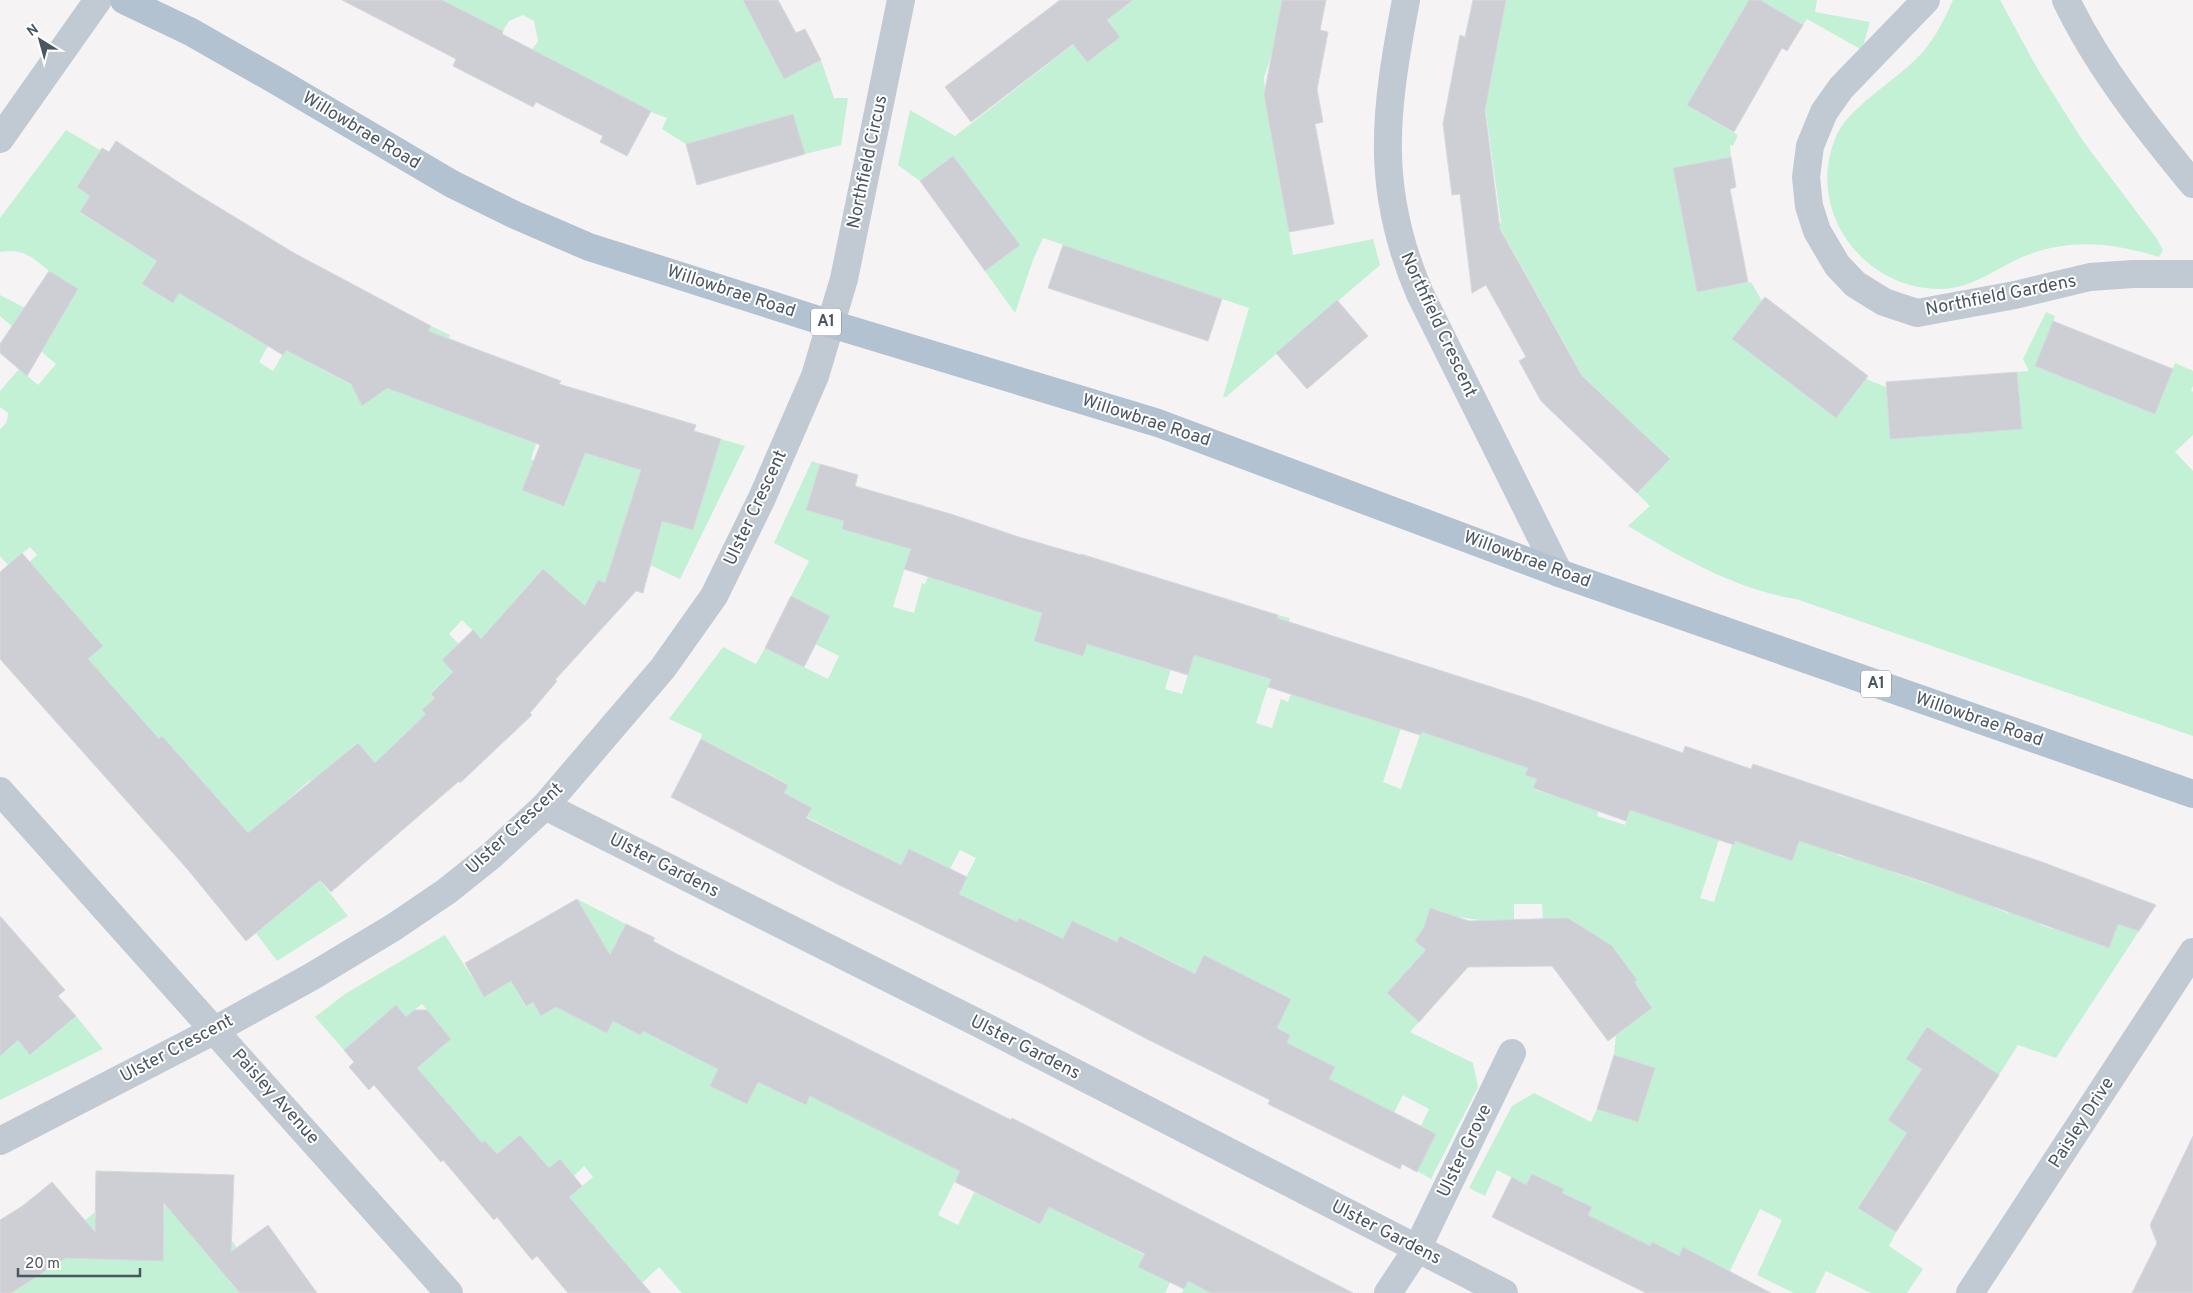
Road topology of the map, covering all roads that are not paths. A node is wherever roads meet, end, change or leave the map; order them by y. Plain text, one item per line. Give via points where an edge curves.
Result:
1 (98, 0) edge
2 (124, 0) edge
3 (901, 0) edge
4 (1406, 0) edge
5 (1926, 0) edge
6 (2066, 0) edge
7 (0, 140) edge
8 (2193, 184) edge
9 (2193, 274) edge
10 (831, 324) junction
11 (1559, 573) junction
12 (0, 790) edge
13 (2193, 794) edge
14 (545, 806) junction
15 (2193, 952) edge
16 (215, 1030) junction
17 (1512, 1053) dead end
18 (0, 1141) edge
19 (1417, 1249) junction
20 (449, 1293) edge
21 (1388, 1293) edge
22 (1504, 1293) edge
23 (1970, 1293) edge

1 - 7 street
2 - 10 main road, Willowbrae Road / A1 via 199,37 452,184 515,215 589,247
3 - 10 street, Northfield Circus via 844,279
4 - 11 street, Northfield Crescent via 1391,85 1387,134 1388,175 1396,225 1420,294
5 - 9 street, Northfield Gardens via 1841,88 1824,112 1810,146 1806,177 1809,206 1817,231 1837,265 1855,284 1884,302 1917,313 2090,277
6 - 8 street via 2105,67 2158,142
10 - 11 main road, Willowbrae Road / A1 via 1158,423
10 - 14 street, Ulster Crescent via 815,376 762,498 714,596 664,668
11 - 13 main road, Willowbrae Road / A1
12 - 16 street, Paisley Avenue
14 - 16 street, Ulster Crescent via 492,855 394,927
14 - 19 street, Ulster Gardens
15 - 23 street, Paisley Drive
16 - 18 street, Ulster Crescent
16 - 20 street, Paisley Avenue
17 - 19 street, Ulster Grove
19 - 21 street, Ulster Grove
19 - 22 street, Ulster Gardens

